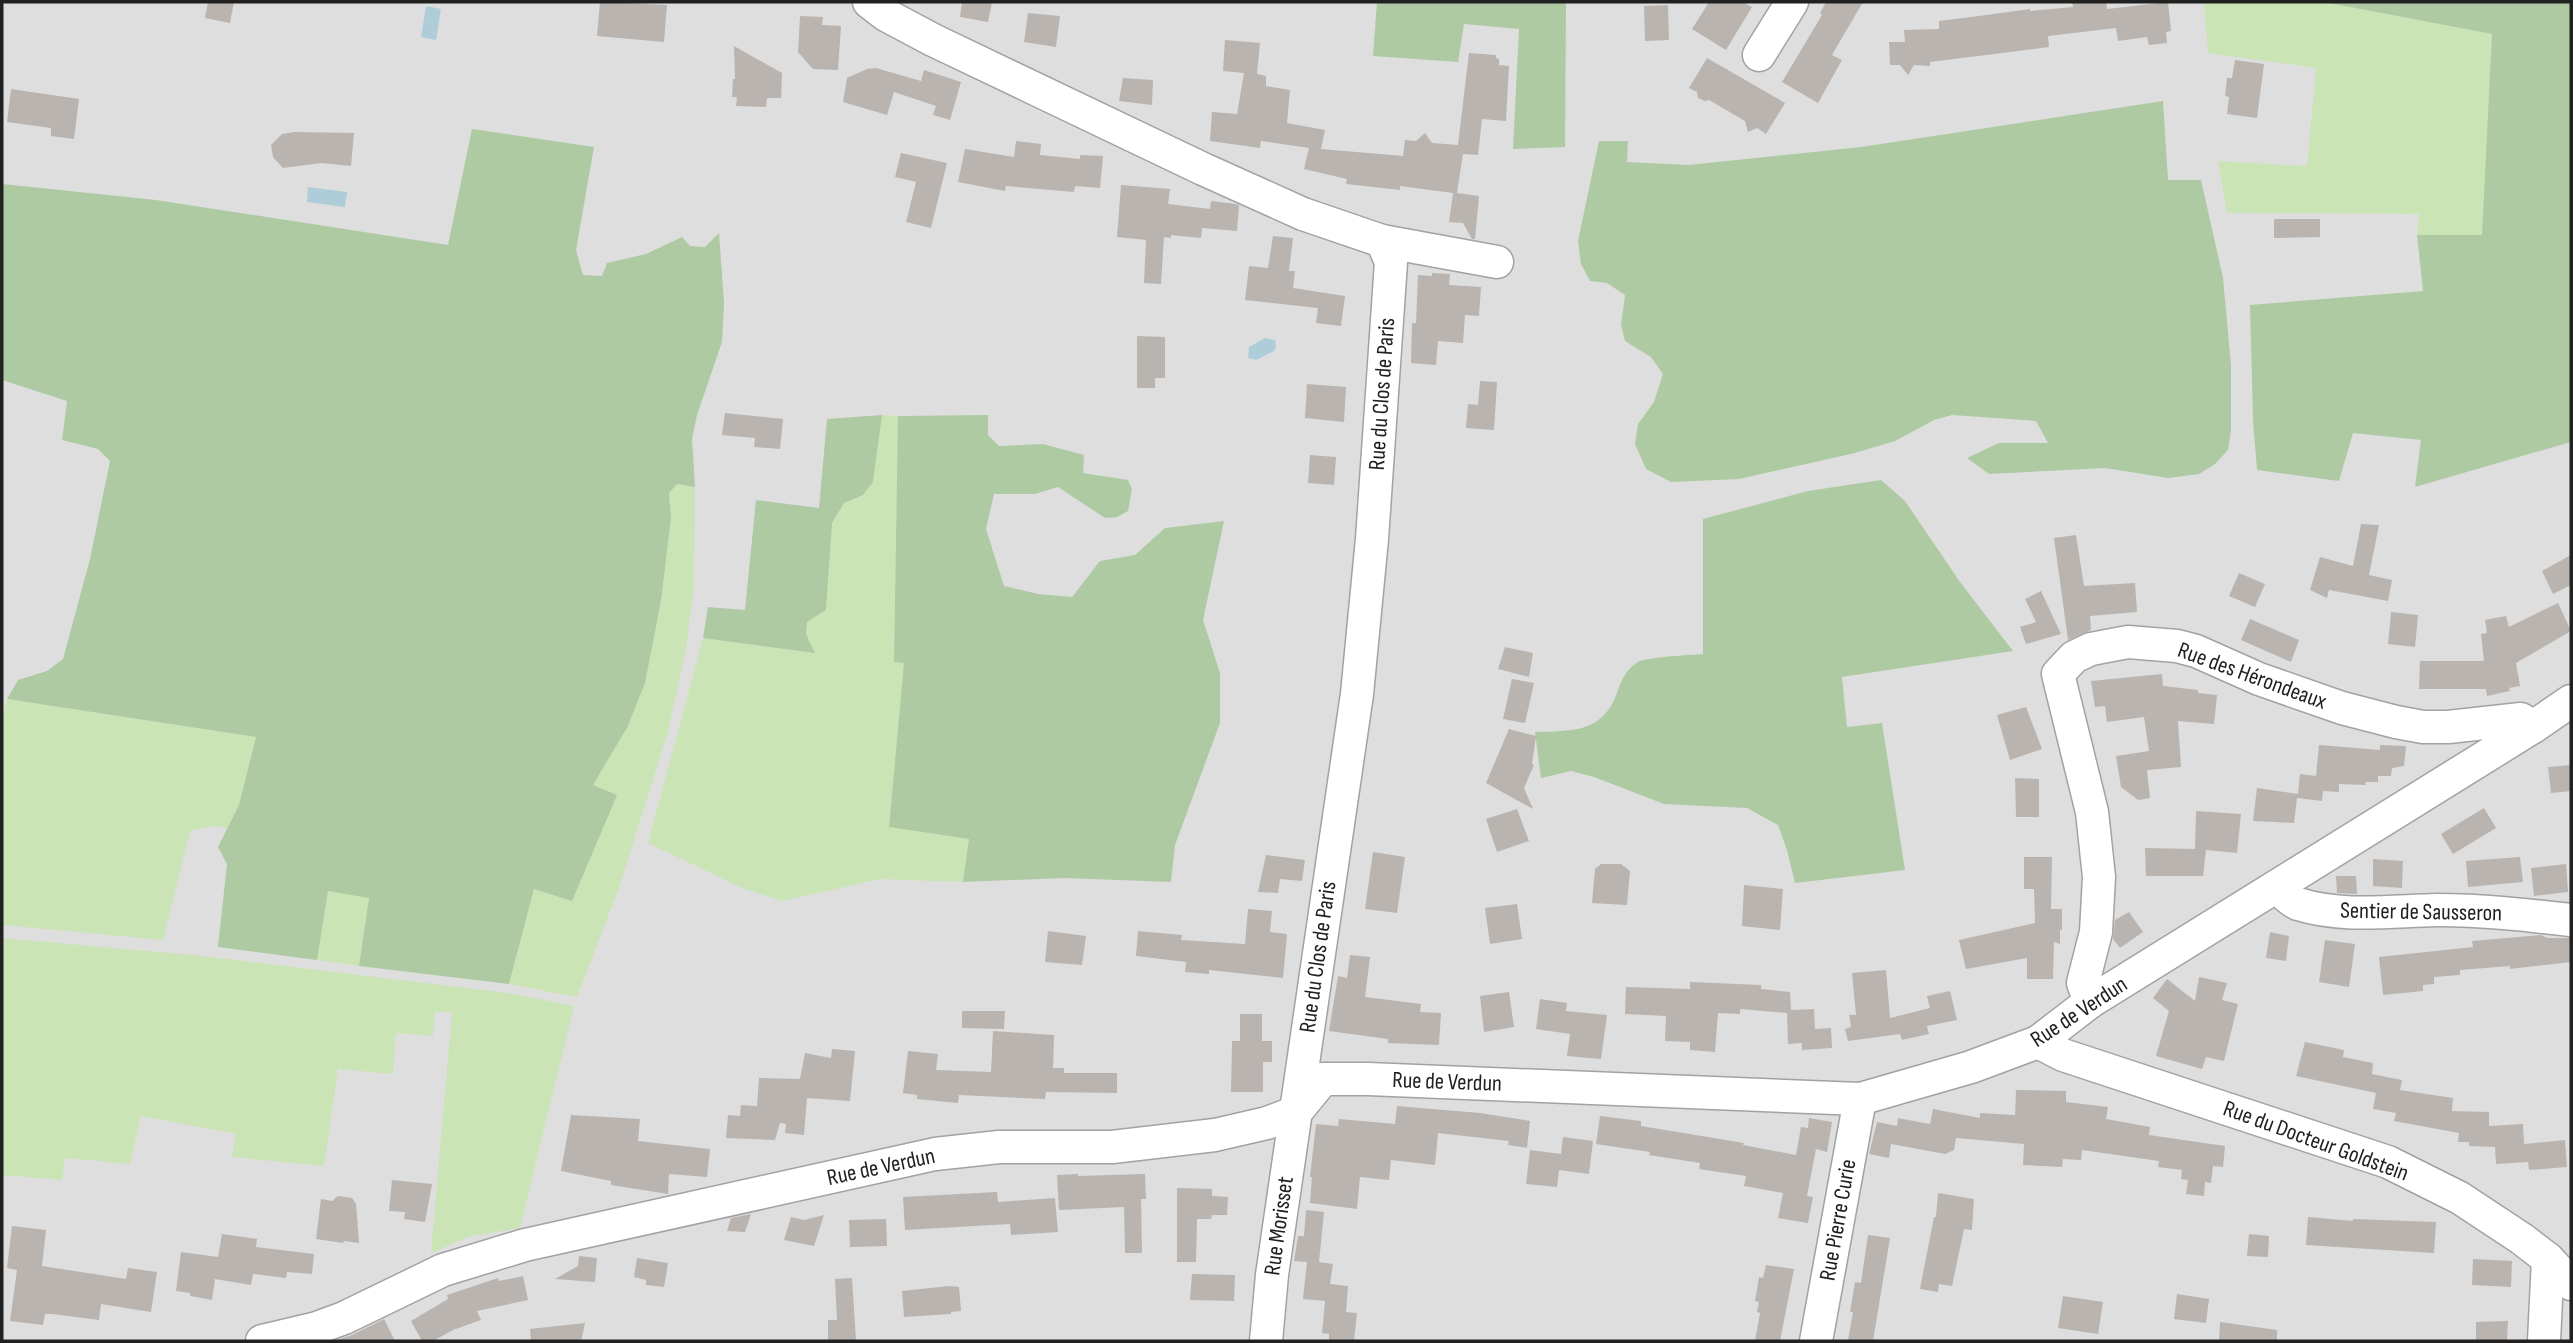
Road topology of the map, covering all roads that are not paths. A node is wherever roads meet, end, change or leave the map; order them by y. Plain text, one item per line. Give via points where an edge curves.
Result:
1 (869, 2) edge
2 (1792, 2) edge
3 (1759, 55) dead end
4 (1382, 241) junction
5 (1497, 262) dead end
6 (2571, 701) edge
7 (2533, 727) junction
8 (2277, 887) junction
9 (2571, 920) edge
10 (2090, 1002) junction
11 (2038, 1042) junction
12 (1860, 1098) junction
13 (1296, 1112) junction
14 (2548, 1259) junction
15 (2571, 1284) edge
16 (262, 1341) edge
17 (1266, 1341) edge
18 (1816, 1341) edge
19 (2544, 1341) edge

1 - 4 street via 933,40 1203,169 1303,214
2 - 3 street
4 - 5 street
4 - 13 street, Rue du Clos de Paris via 1391,262 1357,694
6 - 7 street, Rue de Verdun
7 - 8 street, Rue de Verdun
7 - 10 street, Rue des Hérondeaux via 2521,719 2448,727 2396,722 2330,704 2177,646 2128,642 2074,657 2058,674 2092,811 2099,877 2096,932 2083,983
8 - 9 street, Sentier de Sausseron via 2294,903 2329,911 2474,912
8 - 10 street, Rue de Verdun
10 - 11 street, Rue de Verdun
11 - 12 street, Rue de Verdun via 1971,1068
11 - 14 street, Rue du Docteur Goldstein via 2063,1055 2388,1163 2460,1198
12 - 13 street, Rue de Verdun via 1323,1079
12 - 18 street, Rue Pierre Curie
13 - 16 street, Rue de Verdun via 1215,1135 1112,1147 999,1147 871,1168 525,1245 443,1270 317,1328
13 - 17 street, Rue Morisset
14 - 15 street, Rue du Docteur Goldstein
14 - 19 street

